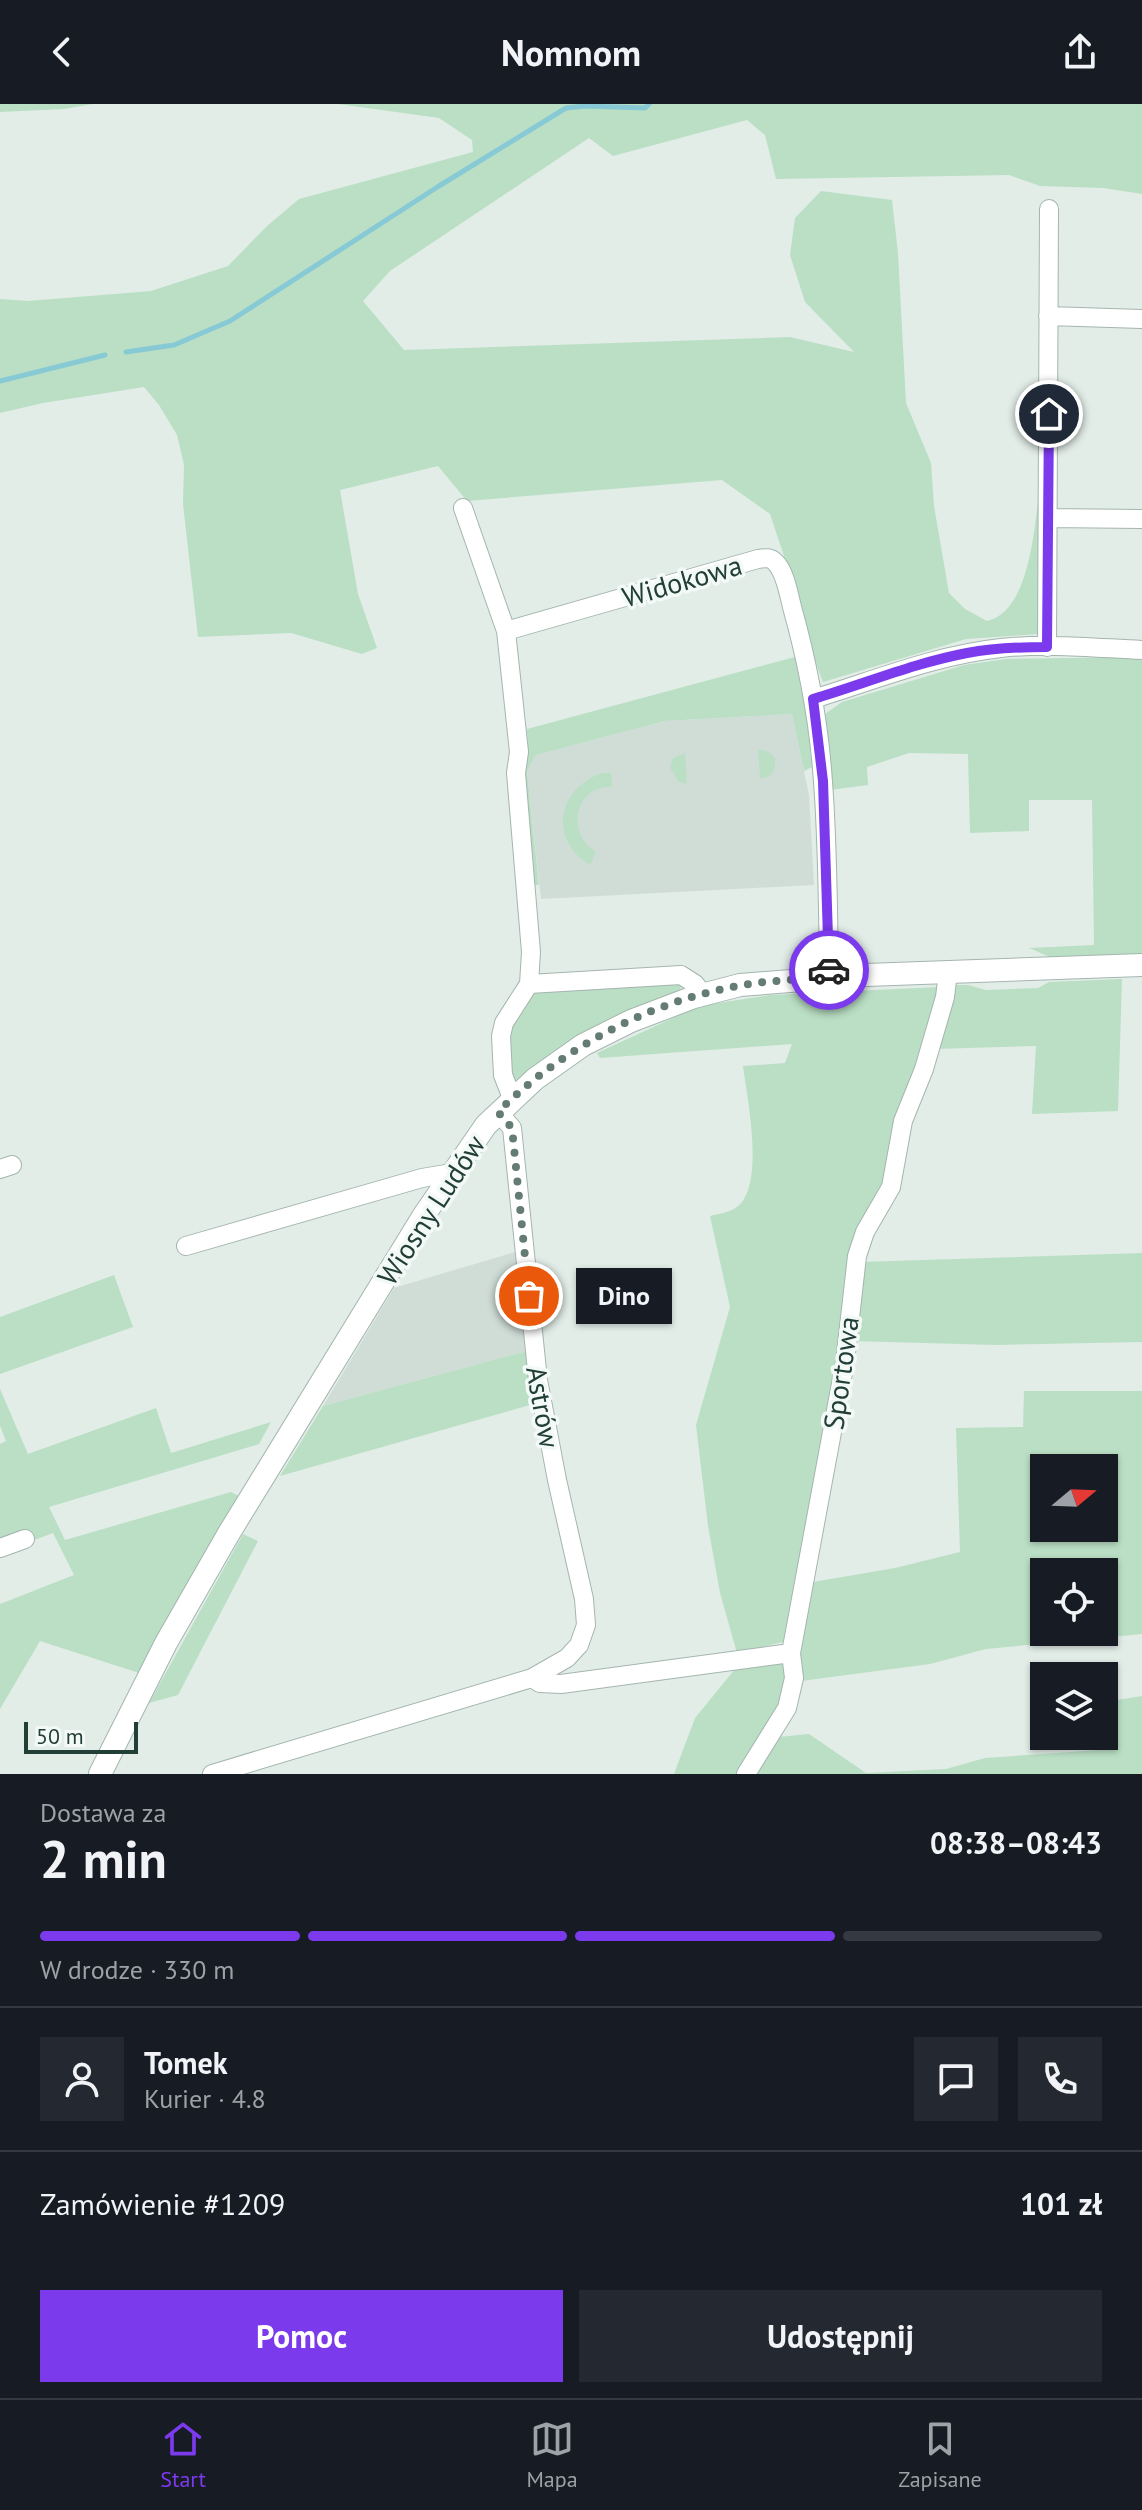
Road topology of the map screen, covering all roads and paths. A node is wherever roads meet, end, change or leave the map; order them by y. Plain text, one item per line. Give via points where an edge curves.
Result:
1 (1049, 209) dead end
2 (1048, 316) junction
3 (1142, 319) edge
4 (463, 508) dead end
5 (1048, 518) junction
6 (1142, 519) edge
7 (506, 631) junction
8 (1047, 647) junction
9 (1142, 650) edge
10 (813, 699) junction
11 (1142, 965) edge
12 (948, 972) junction
13 (829, 977) junction
14 (529, 984) junction
15 (703, 994) junction
16 (505, 1105) junction
17 (452, 1173) junction
18 (186, 1246) dead end
19 (25, 1539) dead end
20 (0, 1548) edge
21 (791, 1653) junction
22 (532, 1678) junction
23 (100, 1774) edge
24 (212, 1774) edge
25 (746, 1774) edge

1 - 2 street
2 - 3 street
2 - 5 street
4 - 7 street
5 - 6 street
5 - 8 street
7 - 10 street, Widokowa via 766,558 780,568
7 - 14 street via 519,752
8 - 9 street
8 - 10 street via 967,653
10 - 13 street, Widokowa via 823,781
11 - 12 street, Wiosny Ludów
12 - 13 street, Wiosny Ludów
12 - 21 street, Sportowa via 924,1069 903,1121 891,1187 857,1256 845,1362
13 - 15 street, Wiosny Ludów
14 - 15 street via 681,975
14 - 16 street via 501,1036
15 - 16 street, Wiosny Ludów via 583,1045
16 - 17 street, Wiosny Ludów
16 - 22 street, Astrów via 512,1128 538,1380 586,1625 567,1658
17 - 18 street
17 - 23 street, Wiosny Ludów via 229,1533
19 - 20 street
21 - 22 street, Astrów via 561,1684
21 - 25 street, Sportowa via 794,1678 787,1708
22 - 24 street, Astrów

